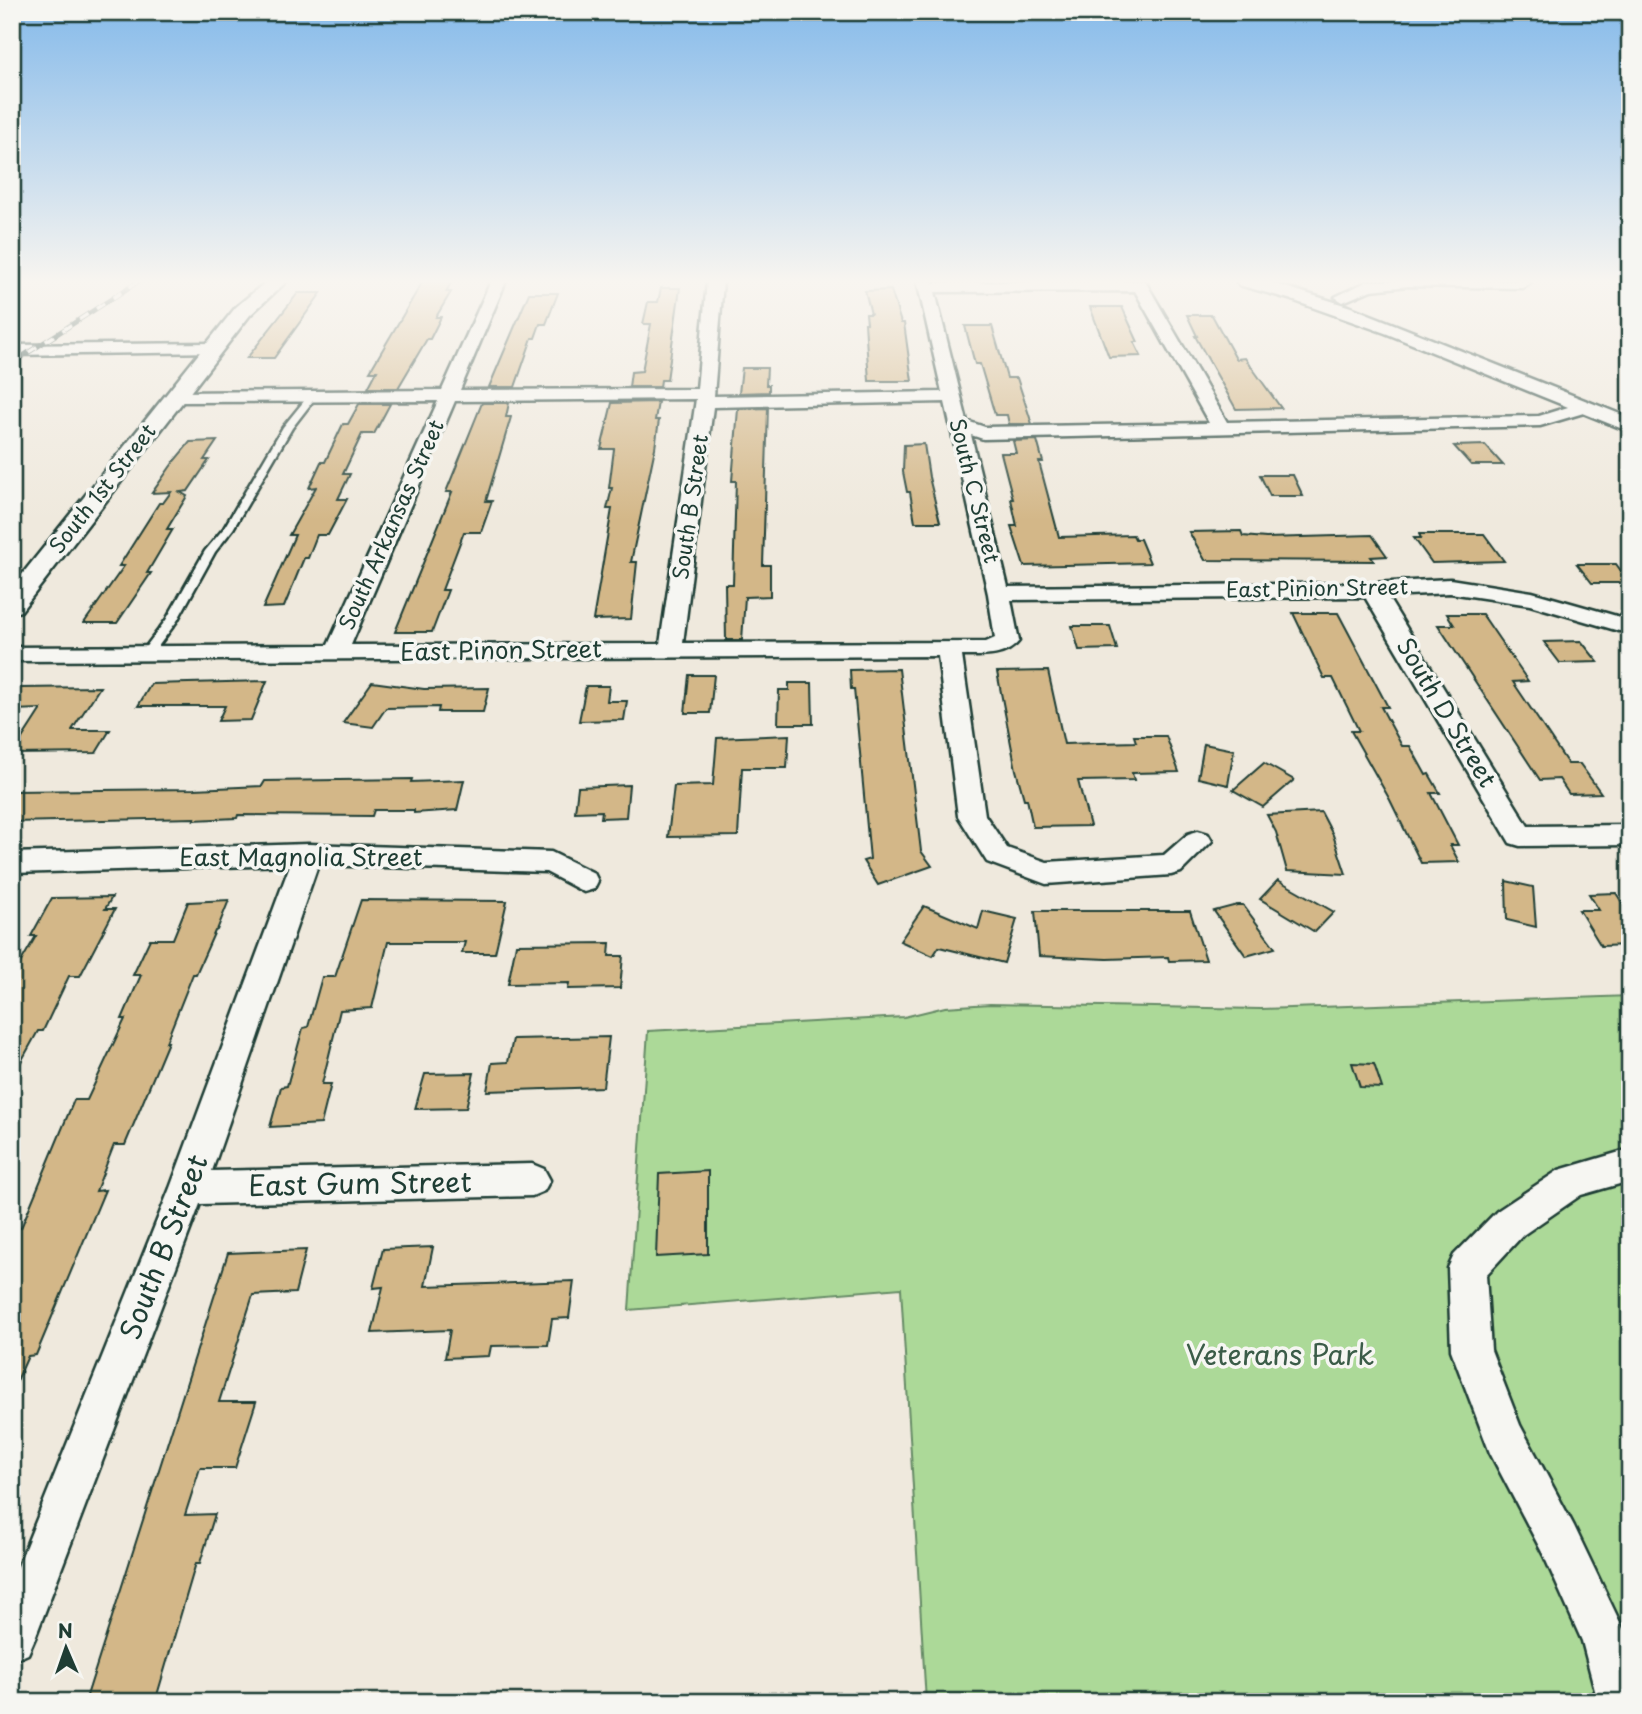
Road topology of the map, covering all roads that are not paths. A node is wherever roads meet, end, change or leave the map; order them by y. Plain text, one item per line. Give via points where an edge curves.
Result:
1 (202, 361) edge
2 (463, 361) edge
3 (708, 361) edge
4 (943, 361) edge
5 (1183, 361) edge
6 (1476, 361) edge
7 (1510, 361) edge
8 (175, 397) junction
9 (312, 397) junction
10 (447, 397) junction
11 (951, 397) junction
12 (705, 398) junction
13 (1581, 408) junction
14 (1630, 412) edge
15 (957, 423) junction
16 (1630, 426) edge
17 (1221, 428) junction
18 (1372, 590) junction
19 (999, 594) junction
20 (12, 605) edge
21 (1630, 624) edge
22 (671, 649) junction
23 (990, 649) joint
24 (949, 650) junction
25 (147, 653) junction
26 (336, 653) junction
27 (12, 654) edge
28 (1630, 835) edge
29 (1198, 841) dead end
30 (308, 854) junction
31 (14, 866) edge
32 (584, 881) dead end
33 (1630, 1165) edge
34 (533, 1180) dead end
35 (188, 1188) junction
36 (12, 1638) edge
37 (1622, 1702) edge

1 - 8 street, South 1st Street
2 - 10 street, South Arkansas Street
3 - 12 street, South B Street
4 - 11 street, South C Street
5 - 17 street
6 - 13 street
7 - 14 street
8 - 9 street
8 - 20 street, South 1st Street
9 - 10 street
9 - 25 lane via 288,426 171,621
10 - 12 street
10 - 26 street, South Arkansas Street
11 - 12 street
11 - 15 street, South C Street
12 - 22 street, South B Street
13 - 16 street
13 - 17 street via 1540,421
15 - 17 street via 984,433
15 - 19 street, South C Street
18 - 19 street, East Pinion Street
18 - 21 street, East Pinion Street via 1450,586 1532,599
18 - 28 street, South D Street via 1520,836
19 - 23 street, South C Street via 1007,641
22 - 24 street, East Pinon Street
22 - 26 street, East Pinon Street
23 - 24 street, East Pinon Street
24 - 29 street via 972,816 997,855 1046,873 1171,865
25 - 26 street, East Pinon Street
25 - 27 street, East Pinon Street
30 - 31 street, East Magnolia Street
30 - 32 street, East Magnolia Street via 551,862
30 - 35 street, South B Street
33 - 37 street via 1571,1182 1510,1223 1467,1268 1471,1350 1505,1438 1604,1637
34 - 35 street, East Gum Street
35 - 36 street, South B Street

